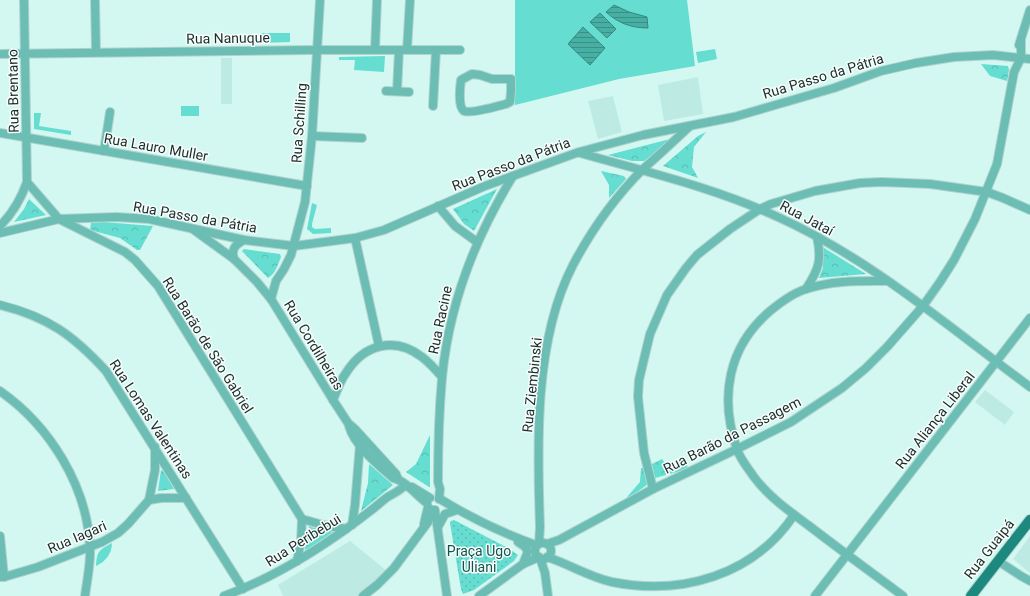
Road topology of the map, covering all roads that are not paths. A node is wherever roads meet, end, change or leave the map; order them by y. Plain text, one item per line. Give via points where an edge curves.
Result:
1 (24, 0) edge
2 (94, 0) edge
3 (320, 0) edge
4 (377, 0) edge
5 (410, 0) edge
6 (1030, 10) edge
7 (317, 50) junction
8 (375, 50) junction
9 (403, 50) junction
10 (436, 50) junction
11 (460, 50) dead end
12 (96, 52) junction
13 (0, 54) edge
14 (26, 54) junction
15 (1017, 57) junction
16 (1030, 59) edge
17 (480, 75) joint
18 (386, 91) dead end
19 (397, 92) junction
20 (409, 92) dead end
21 (432, 106) dead end
22 (110, 112) dead end
23 (691, 126) junction
24 (0, 133) edge
25 (312, 136) junction
26 (27, 137) junction
27 (362, 138) dead end
28 (104, 151) junction
29 (579, 152) junction
30 (642, 170) junction
31 (513, 176) junction
32 (27, 182) junction
33 (308, 186) junction
34 (987, 192) junction
35 (438, 206) junction
36 (760, 209) junction
37 (1030, 210) edge
38 (59, 219) junction
39 (0, 226) edge
40 (190, 227) junction
41 (0, 233) edge
42 (816, 237) junction
43 (355, 238) junction
44 (244, 240) junction
45 (477, 242) junction
46 (294, 246) junction
47 (234, 259) junction
48 (276, 281) junction
49 (887, 281) junction
50 (258, 282) junction
51 (806, 289) junction
52 (271, 299) junction
53 (0, 304) edge
54 (923, 306) junction
55 (1030, 318) edge
56 (379, 346) junction
57 (996, 362) junction
58 (442, 377) junction
59 (1030, 387) edge
60 (0, 391) edge
61 (333, 400) junction
62 (348, 423) junction
63 (360, 444) junction
64 (155, 447) junction
65 (737, 450) junction
66 (369, 456) junction
67 (359, 461) junction
68 (403, 483) junction
69 (653, 489) junction
70 (186, 498) junction
71 (149, 500) junction
72 (433, 503) junction
73 (457, 510) junction
74 (794, 514) junction
75 (302, 519) junction
76 (1030, 520) edge
77 (349, 527) junction
78 (438, 527) junction
79 (0, 536) edge
80 (510, 536) junction
81 (90, 548) junction
82 (544, 551) junction
83 (846, 554) junction
84 (297, 561) junction
85 (998, 561) junction
86 (523, 564) junction
87 (1, 579) edge
88 (1030, 580) edge
89 (243, 588) junction
90 (447, 595) edge
91 (816, 595) edge
92 (85, 596) edge
93 (224, 596) edge
94 (363, 596) edge
95 (479, 596) edge
96 (548, 596) edge
97 (903, 596) edge
98 (971, 596) edge

1 - 14 street, Rua Brentano
2 - 12 street
3 - 7 street, Rua Schilling
4 - 8 street
5 - 9 street
6 - 15 street
7 - 8 street, Rua Nanuque
7 - 12 street, Rua Nanuque
7 - 25 street, Rua Schilling
8 - 9 street, Rua Nanuque
9 - 10 street, Rua Nanuque
9 - 19 street
10 - 11 street, Rua Nanuque
10 - 21 street
12 - 14 street, Rua Nanuque
13 - 14 street, Rua Nanuque
14 - 26 street, Rua Brentano
15 - 16 street, Rua Passo da Pátria
15 - 23 street, Rua Passo da Pátria via 954,57 916,63 881,71 784,103
15 - 34 street, Rua Barão da Passagem via 997,164
17 - 17 street via 472,74 461,80 460,106 463,110 469,112 510,102 511,80
18 - 19 street
19 - 20 street
22 - 28 street
23 - 29 street, Rua Passo da Pátria via 643,135
23 - 30 street, Rua Ziembinski
24 - 26 street, Rua Lauro Muller
25 - 27 street
25 - 33 street, Rua Schilling
26 - 28 street, Rua Lauro Muller
26 - 32 street, Rua Brentano
28 - 33 street, Rua Lauro Muller
29 - 30 street, Rua Jataí
29 - 31 street, Rua Passo da Pátria
30 - 36 street, Rua Jataí via 713,191
30 - 82 street, Rua Ziembinski via 620,195 586,244 573,265 556,308 545,357 540,417 540,527
31 - 35 street, Rua Passo da Pátria
31 - 45 street, Rua Racine
32 - 38 street
32 - 39 street, Rua Brentano via 15,210
33 - 46 street, Rua Schilling
34 - 36 street via 930,184 860,183 815,191
34 - 37 street
34 - 54 street, Rua Barão da Passagem via 962,245
35 - 43 street, Rua Passo da Pátria via 384,230
35 - 45 street via 455,226
36 - 42 street, Rua Jataí
36 - 69 street via 710,244 686,268 667,295 650,334 639,380 638,397 644,453
38 - 40 street, Rua Passo da Pátria via 116,217
38 - 41 street, Rua Passo da Pátria
38 - 75 street, Rua Barão de São Gabriel via 124,252 150,276
40 - 44 street, Rua Passo da Pátria
40 - 47 street, Rua Cordilheiras
42 - 49 street, Rua Jataí
42 - 51 street via 820,251 818,266
43 - 46 street, Rua Passo da Pátria
43 - 56 street
44 - 46 street, Rua Passo da Pátria
44 - 47 street via 235,246
45 - 58 street, Rua Racine via 455,305
46 - 48 street, Rua Schilling
47 - 50 street, Rua Cordilheiras
48 - 50 street via 264,284
48 - 52 street, Rua Schilling
49 - 51 street via 833,282
49 - 54 street, Rua Jataí
50 - 52 street, Rua Cordilheiras
51 - 65 street via 793,294 761,319 746,338 737,356 728,393 728,413
52 - 61 street, Rua Cordilheiras
53 - 64 street, Rua Lomas Valentinas via 46,321 78,342 106,371
54 - 57 street, Rua Jataí
54 - 65 street, Rua Barão da Passagem via 866,368 842,388 791,422
55 - 57 street, Rua Aliança Liberal
56 - 58 street via 402,346 413,351 423,357
56 - 61 street via 357,359 340,382
57 - 59 street, Rua Jataí
57 - 83 street, Rua Aliança Liberal
58 - 72 street, Rua Racine via 439,425 440,489
60 - 81 street via 38,425 53,443 67,467 83,506
61 - 62 street, Rua Cordilheiras
62 - 63 street, Rua Cordilheiras via 350,431
62 - 68 street, Rua Cordilheiras
63 - 66 street, Rua Cordilheiras
63 - 67 street
64 - 70 street, Rua Lomas Valentinas
64 - 71 street
65 - 69 street, Rua Barão da Passagem
65 - 74 street via 759,483
66 - 67 street
66 - 68 street, Rua Cordilheiras via 393,478
67 - 77 street via 356,506
68 - 72 street, Rua Cordilheiras
68 - 77 street, Rua Peribebui via 400,490
69 - 82 street, Rua Barão da Passagem via 558,540
70 - 71 street
70 - 89 street, Rua Lomas Valentinas
71 - 81 street, Rua Iagari via 118,533
72 - 73 street, Rua Cordilheiras
72 - 78 street, Rua Racine
72 - 94 street via 425,516 424,526 394,568
73 - 78 street via 445,514
73 - 80 street, Rua Cordilheiras
74 - 82 street via 768,546 755,556 721,575 689,584 638,587 612,582 592,576
74 - 83 street
75 - 77 street via 323,525
75 - 84 street
76 - 85 main road, Rua Guaipá
77 - 84 street, Rua Peribebui
78 - 90 street, Rua Racine
79 - 87 street
80 - 82 street
80 - 86 street via 527,549
81 - 87 street, Rua Iagari
81 - 92 street
82 - 86 street, Rua Barão da Passagem
82 - 96 street, Rua Ziembinski
83 - 91 street, Rua Aliança Liberal
83 - 97 street
84 - 89 street, Rua Peribebui
85 - 88 street
85 - 98 main road, Rua Guaipá
86 - 95 street, Rua Barão da Passagem
89 - 93 street, Rua Peribebui

